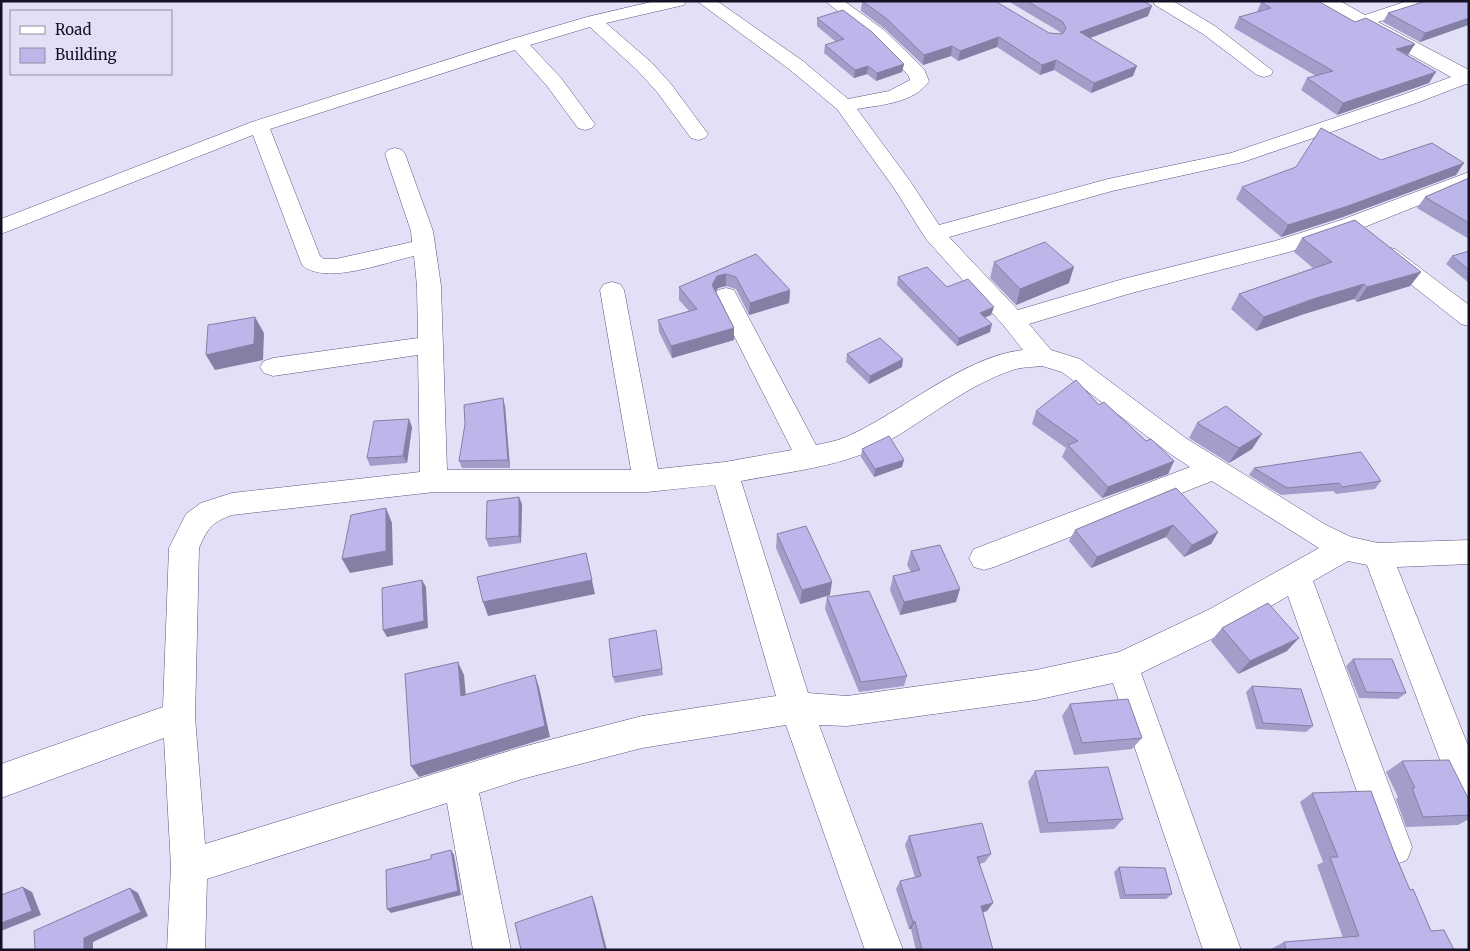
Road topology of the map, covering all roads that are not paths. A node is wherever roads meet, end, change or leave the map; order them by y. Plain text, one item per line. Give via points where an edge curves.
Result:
1 (678, 1) edge
2 (705, 1) edge
3 (833, 1) edge
4 (1161, 1) edge
5 (1327, 1) edge
6 (1425, 1) edge
7 (593, 21) junction
8 (1363, 21) junction
9 (518, 43) junction
10 (1264, 71) dead end
11 (1468, 77) edge
12 (844, 105) junction
13 (585, 124) dead end
14 (259, 126) junction
15 (698, 134) dead end
16 (395, 154) dead end
17 (1469, 178) edge
18 (1349, 225) junction
19 (1, 227) edge
20 (934, 234) junction
21 (424, 246) junction
22 (612, 290) dead end
23 (726, 296) dead end
24 (1469, 318) edge
25 (1013, 320) junction
26 (431, 345) junction
27 (1042, 357) junction
28 (273, 368) dead end
29 (809, 457) junction
30 (1214, 469) junction
31 (725, 473) junction
32 (647, 480) junction
33 (434, 481) junction
34 (1345, 548) junction
35 (1378, 555) junction
36 (1466, 556) edge
37 (984, 558) dead end
38 (1296, 577) junction
39 (1123, 666) junction
40 (796, 708) junction
41 (179, 717) junction
42 (1, 781) edge
43 (460, 781) junction
44 (1469, 792) edge
45 (1394, 847) edge
46 (189, 867) junction
47 (186, 950) edge
48 (492, 950) edge
49 (884, 950) edge
50 (1222, 950) edge

1 - 7 street
2 - 12 street via 796,65
3 - 12 street via 878,34 920,81 910,90
4 - 10 street via 1209,30
5 - 8 street
6 - 8 street
7 - 9 street
7 - 15 street via 644,66
8 - 11 street
9 - 13 street via 554,82
9 - 14 street
11 - 20 street via 1236,158 1108,186
12 - 20 street via 904,186
14 - 19 street
14 - 21 street via 310,260 315,265 336,266
16 - 21 street via 422,231
17 - 18 street
18 - 24 street
18 - 25 street via 1281,247 1123,287
20 - 25 street
21 - 26 street
22 - 32 street
23 - 29 street
25 - 27 street
26 - 28 street
26 - 33 street
27 - 29 street via 1014,360 973,376 850,447
27 - 30 street via 1071,365 1178,446
29 - 31 street
30 - 34 street
30 - 37 street
31 - 32 street
31 - 40 street
32 - 33 street
33 - 41 street via 232,504 211,510 196,522 184,548
34 - 35 street
34 - 38 street
35 - 36 street
35 - 44 street
38 - 39 street via 1221,619
38 - 45 street
39 - 40 street via 1036,685 847,711
39 - 50 street
40 - 43 street via 642,732
40 - 49 street
41 - 42 street
41 - 46 street
43 - 46 street
43 - 48 street
46 - 47 street

